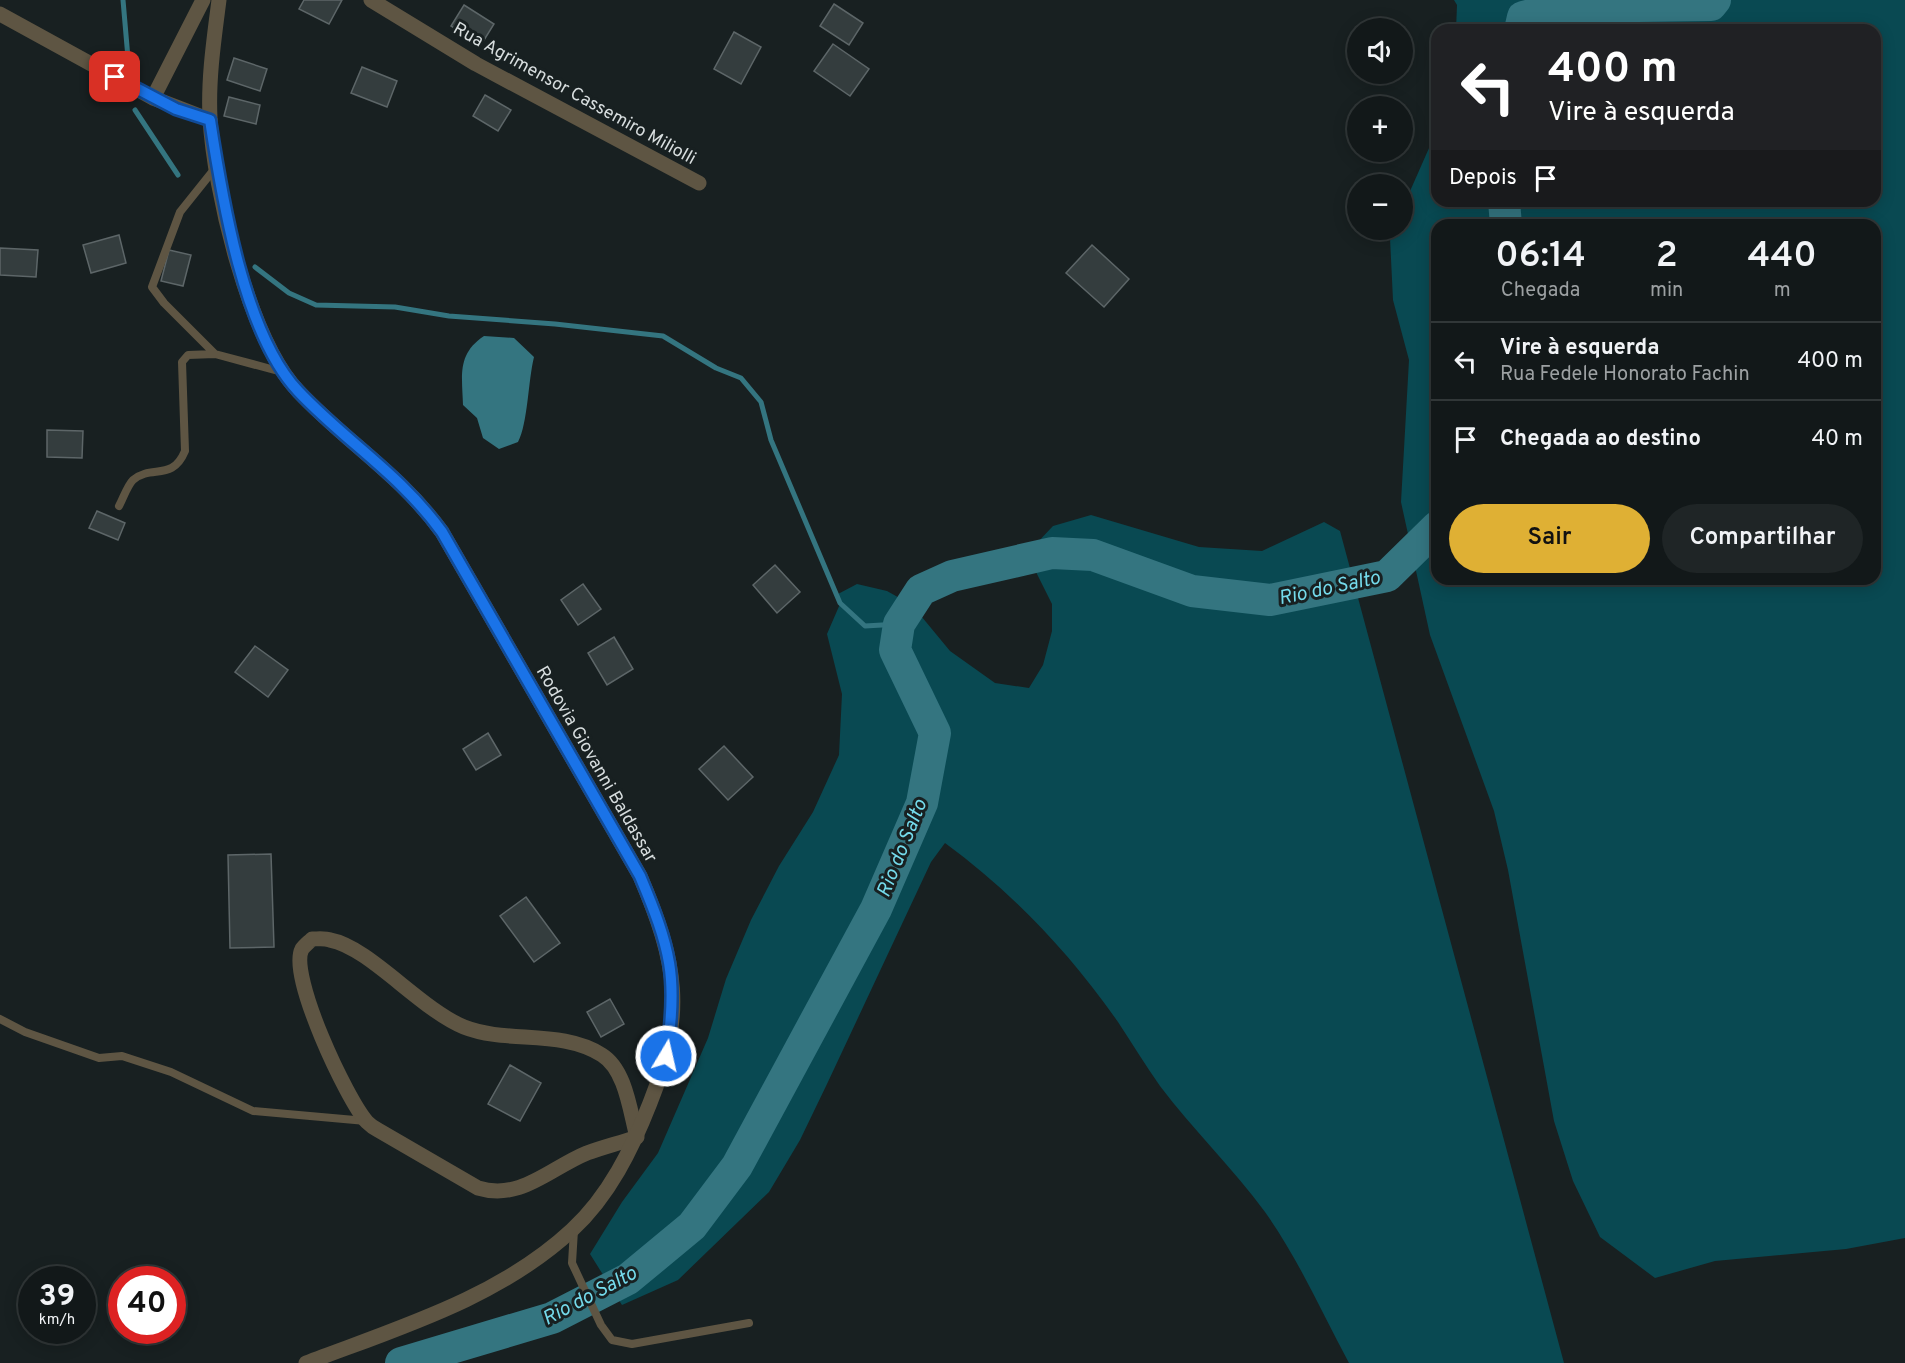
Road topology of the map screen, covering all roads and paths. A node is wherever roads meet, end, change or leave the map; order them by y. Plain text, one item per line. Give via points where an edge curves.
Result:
1 (203, 0) edge
2 (219, 0) edge
3 (371, 0) edge
4 (0, 14) edge
5 (153, 98) junction
6 (210, 120) junction
7 (217, 166) junction
8 (699, 183) dead end
9 (215, 354) junction
10 (282, 372) junction
11 (119, 506) dead end
12 (0, 1019) edge
13 (366, 1121) junction
14 (637, 1137) junction
15 (574, 1229) junction
16 (749, 1323) dead end
17 (306, 1363) edge

1 - 5 street
2 - 6 street, Rodovia Giovanni Baldassar
3 - 8 street, Rua Agrimensor Cassemiro Miliolli via 476,64
4 - 5 street
5 - 6 street
6 - 7 street, Rodovia Giovanni Baldassar
7 - 9 lane via 180,212 152,287
7 - 10 street, Rodovia Giovanni Baldassar via 240,266 268,345
9 - 10 lane
9 - 11 lane via 188,354 182,362 185,451 180,462 169,471 145,474 132,481
10 - 14 street, Rodovia Giovanni Baldassar via 323,415 421,503 442,532 640,876 660,923 671,964 673,1012 666,1056
12 - 13 lane via 99,1058 122,1056 171,1072 253,1111
13 - 14 street via 478,1188 495,1193 526,1186 587,1153
13 - 14 street via 336,1068 306,995 299,966 302,950 312,939 331,940 362,955 424,1004 464,1027 506,1036 571,1042 602,1054 621,1080
14 - 15 street, Rodovia Giovanni Baldassar via 615,1178
15 - 16 lane via 572,1263 612,1340 632,1344
15 - 17 street, Rodovia Giovanni Baldassar via 540,1257 469,1297 418,1321

